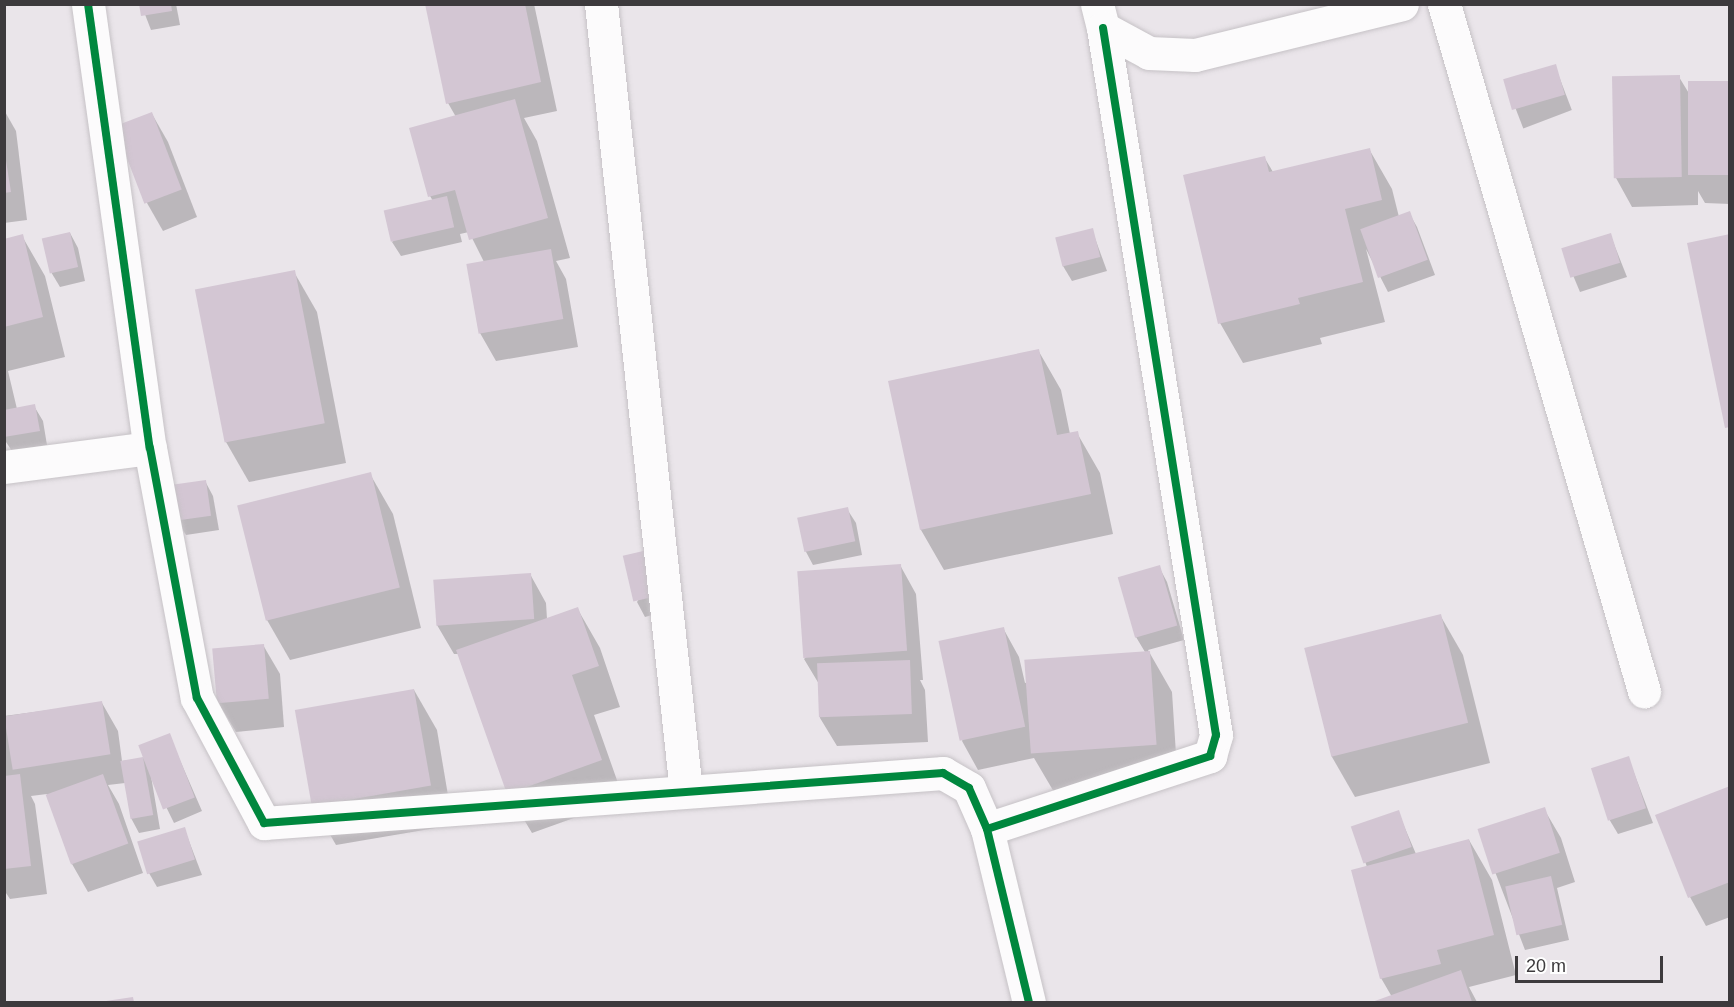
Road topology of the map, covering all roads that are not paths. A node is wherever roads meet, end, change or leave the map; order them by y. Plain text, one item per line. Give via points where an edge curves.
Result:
1 (88, 4) edge
2 (601, 4) edge
3 (1402, 4) edge
4 (1444, 4) edge
5 (1100, 16) edge
6 (150, 448) junction
7 (4, 466) edge
8 (1644, 691) dead end
9 (686, 791) junction
10 (987, 829) junction
11 (1029, 1002) edge

1 - 6 street
2 - 9 street
3 - 5 street via 1195,55 1149,53
4 - 8 street
5 - 10 street via 1216,735 1210,756
6 - 7 street
6 - 9 street via 197,698 264,823
9 - 10 street via 943,772 969,788
10 - 11 street

